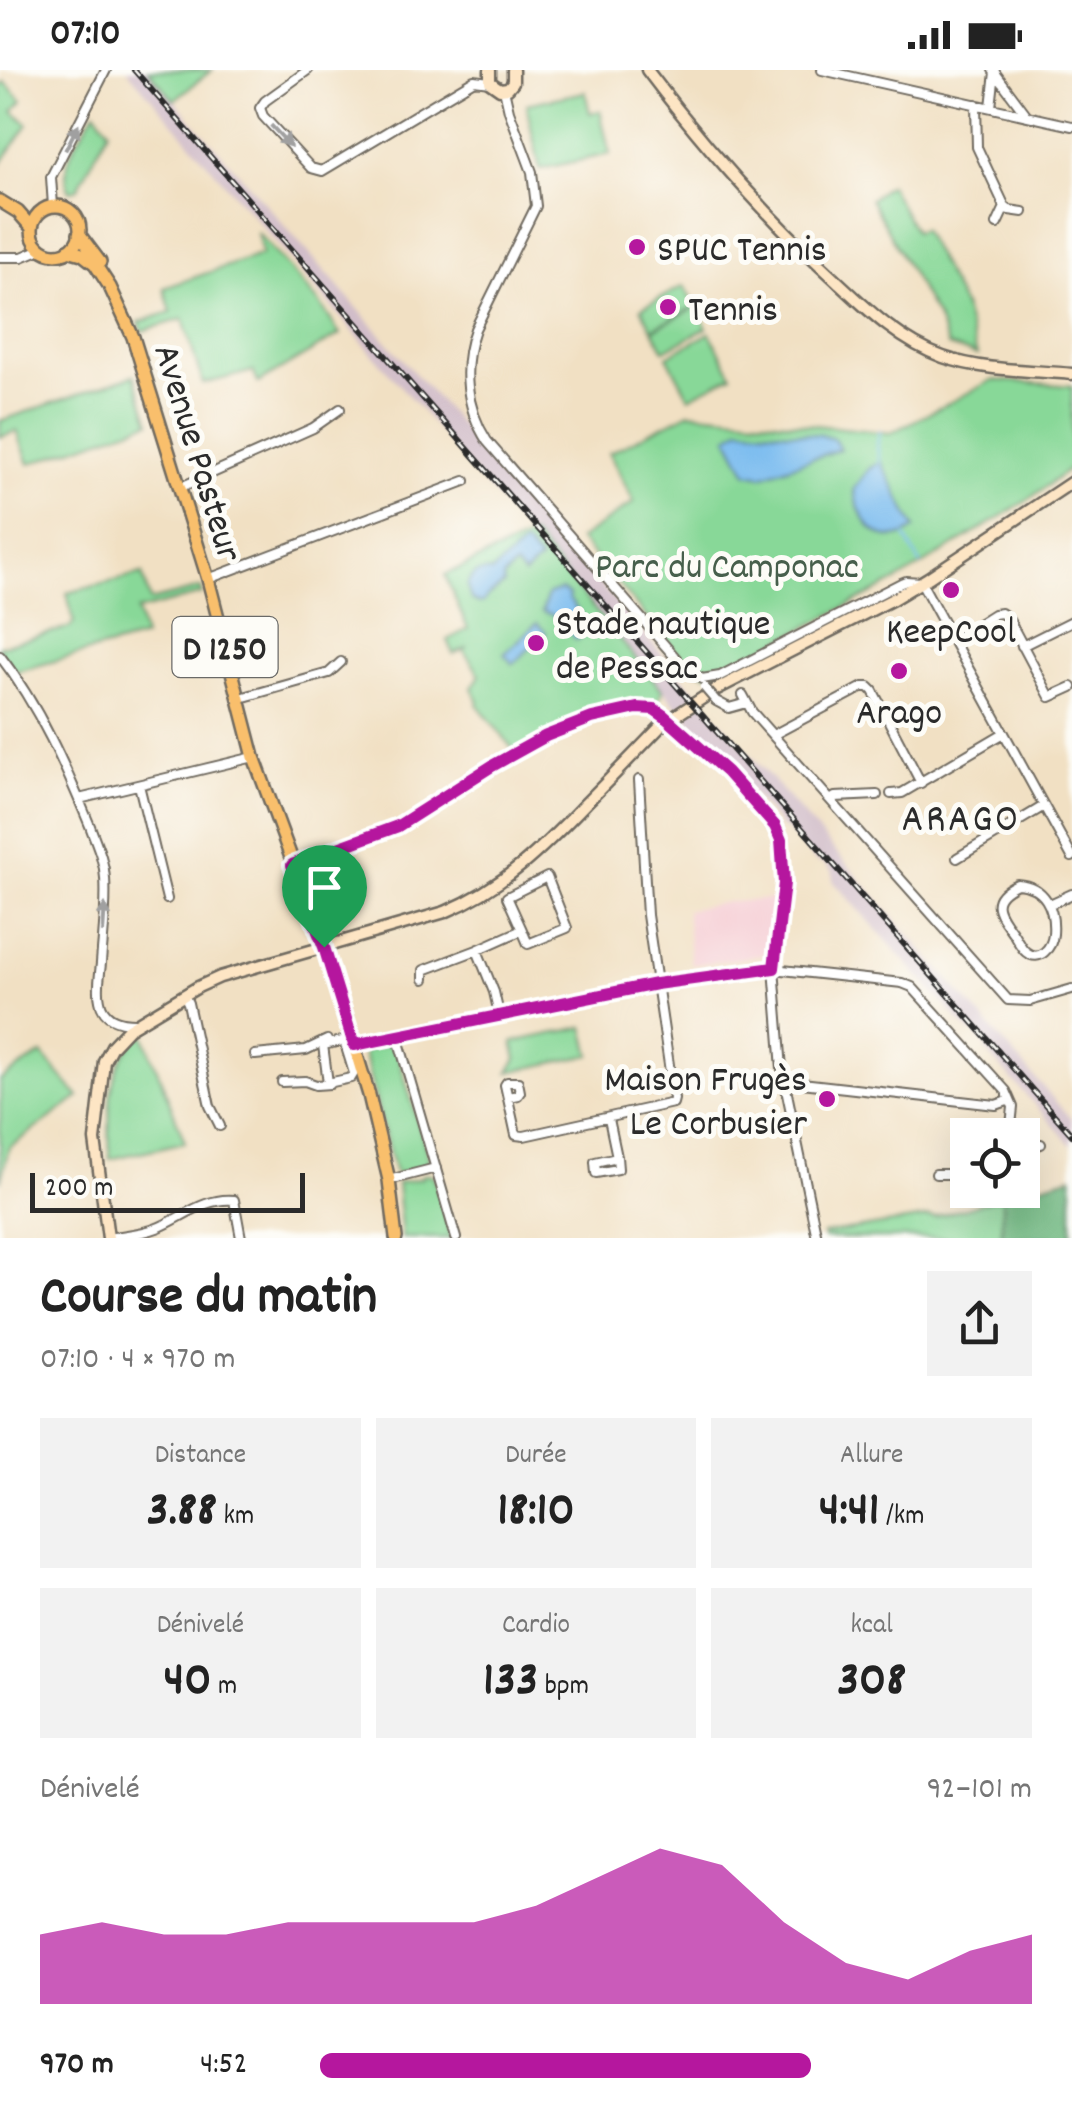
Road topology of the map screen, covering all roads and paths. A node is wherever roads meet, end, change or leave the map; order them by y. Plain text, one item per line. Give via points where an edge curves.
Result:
1 (106, 70) edge
2 (308, 70) edge
3 (514, 70) edge
4 (647, 70) edge
5 (822, 70) edge
6 (994, 71) edge
7 (490, 76) edge
8 (504, 89) junction
9 (976, 104) junction
10 (991, 107) junction
11 (1027, 115) junction
12 (1072, 126) edge
13 (0, 202) edge
14 (54, 206) junction
15 (1005, 207) junction
16 (18, 212) junction
17 (1022, 212) dead end
18 (37, 215) junction
19 (997, 224) dead end
20 (32, 228) junction
21 (78, 234) junction
22 (41, 249) junction
23 (68, 250) junction
24 (0, 257) edge
25 (126, 318) junction
26 (1072, 374) edge
27 (340, 409) dead end
28 (465, 481) dead end
29 (1072, 482) edge
30 (181, 487) junction
31 (208, 579) junction
32 (921, 582) junction
33 (1072, 621) edge
34 (953, 640) junction
35 (1022, 646) junction
36 (0, 656) edge
37 (341, 662) dead end
38 (703, 683) junction
39 (1072, 687) edge
40 (237, 699) junction
41 (1004, 733) junction
42 (773, 735) junction
43 (254, 756) junction
44 (638, 780) dead end
45 (921, 782) junction
46 (139, 785) junction
47 (878, 794) dead end
48 (892, 794) dead end
49 (79, 799) junction
50 (830, 800) junction
51 (1044, 806) junction
52 (1072, 856) edge
53 (957, 858) dead end
54 (292, 865) junction
55 (1072, 894) edge
56 (167, 899) dead end
57 (1050, 904) junction
58 (522, 930) junction
59 (324, 947) junction
60 (476, 950) junction
61 (774, 968) junction
62 (424, 979) dead end
63 (656, 984) junction
64 (1072, 989) edge
65 (184, 995) junction
66 (499, 1014) junction
67 (140, 1022) junction
68 (397, 1035) junction
69 (352, 1040) junction
70 (255, 1056) dead end
71 (363, 1076) junction
72 (784, 1081) junction
73 (282, 1082) dead end
74 (328, 1083) joint
75 (508, 1097) dead end
76 (1010, 1100) junction
77 (609, 1118) junction
78 (1012, 1118) edge
79 (220, 1126) dead end
80 (616, 1157) dead end
81 (436, 1168) junction
82 (936, 1174) dead end
83 (950, 1174) edge
84 (389, 1180) junction
85 (108, 1238) edge
86 (241, 1238) edge
87 (396, 1238) edge
88 (456, 1238) edge
89 (816, 1238) edge

14 -> 1 street via 51,177
2 -> 7 street via 260,108 316,171
3 - 8 main road
4 - 26 main road via 800,247 901,335 969,364
5 - 9 street
6 - 10 street
6 - 11 street
7 - 8 main road
8 - 38 street via 532,172 536,206 470,343 472,409 487,440
9 - 10 street
9 - 15 street via 976,147
10 - 11 street
11 - 12 street
13 - 16 main road
14 - 18 main road
14 - 21 main road via 74,215
15 - 17 street
15 - 19 street
16 - 18 main road
16 - 20 main road
18 - 20 main road
20 - 22 main road
21 - 23 main road
21 - 25 main road, Avenue Pasteur / D 1250 via 114,285
22 - 23 main road
22 - 24 street via 22,258
23 - 25 main road, Avenue Pasteur / D 1250 via 95,264
25 - 30 main road, Avenue Pasteur / D 1250
27 - 30 street via 313,428
28 - 31 street
29 - 32 main road
30 - 31 main road, Avenue Pasteur / D 1250
31 - 40 main road, Avenue Pasteur / D 1250
32 - 34 street
32 - 38 street via 901,583
32 - 59 main road via 682,710 495,886 445,912
33 - 35 street
34 - 35 street via 1001,613
34 - 41 street
35 - 39 street via 1050,697
36 - 49 street
37 - 40 street via 328,673
38 - 42 street, bridge via 729,708 745,699
40 - 43 main road, Avenue Pasteur / D 1250
41 - 45 street
41 - 51 street
42 - 45 street via 868,687
42 - 50 street
43 - 46 street
43 - 54 main road, Avenue Pasteur / D 1250
44 - 63 street
45 - 48 street
46 - 49 street
46 - 56 street
47 - 50 street
67 -> 49 street via 113,1019 100,1002 105,872
50 - 64 street via 1008,1000
51 - 52 street
51 - 53 street
54 - 59 main road, Avenue Pasteur / D 1250
54 - 61 street, bridge via 398,826 546,736 592,718 654,709 727,772 775,826 784,883
55 - 57 street
57 - 57 street via 1037,889 1020,884 997,902 1000,917 1028,954 1039,955 1051,944
58 - 58 street via 507,897 547,876 568,928 528,944
58 - 60 street
59 - 65 main road via 228,974
59 - 69 main road, Avenue Pasteur / D 1250
60 - 62 street via 424,970
60 - 66 street
61 - 63 street
61 - 72 street
61 - 76 street via 912,988
63 - 66 street
63 - 77 street via 673,1103
65 - 67 main road
65 - 79 street
66 - 68 street
67 - 85 main road via 122,1034 104,1061 95,1140
68 - 69 street
68 - 81 street
69 - 70 street
69 - 71 main road, Avenue Pasteur / D 1250
71 - 73 street via 328,1085
71 - 84 main road, Avenue Pasteur / D 1250
72 - 76 street via 996,1105
72 - 89 street
74 - 74 street via 324,1044 342,1041 354,1073
75 - 77 street via 516,1135
76 - 78 street
77 - 80 street
81 - 84 street
81 - 88 street
82 - 83 street
84 - 87 main road, Avenue Pasteur / D 1250
85 - 86 street via 153,1230 225,1199 234,1200

